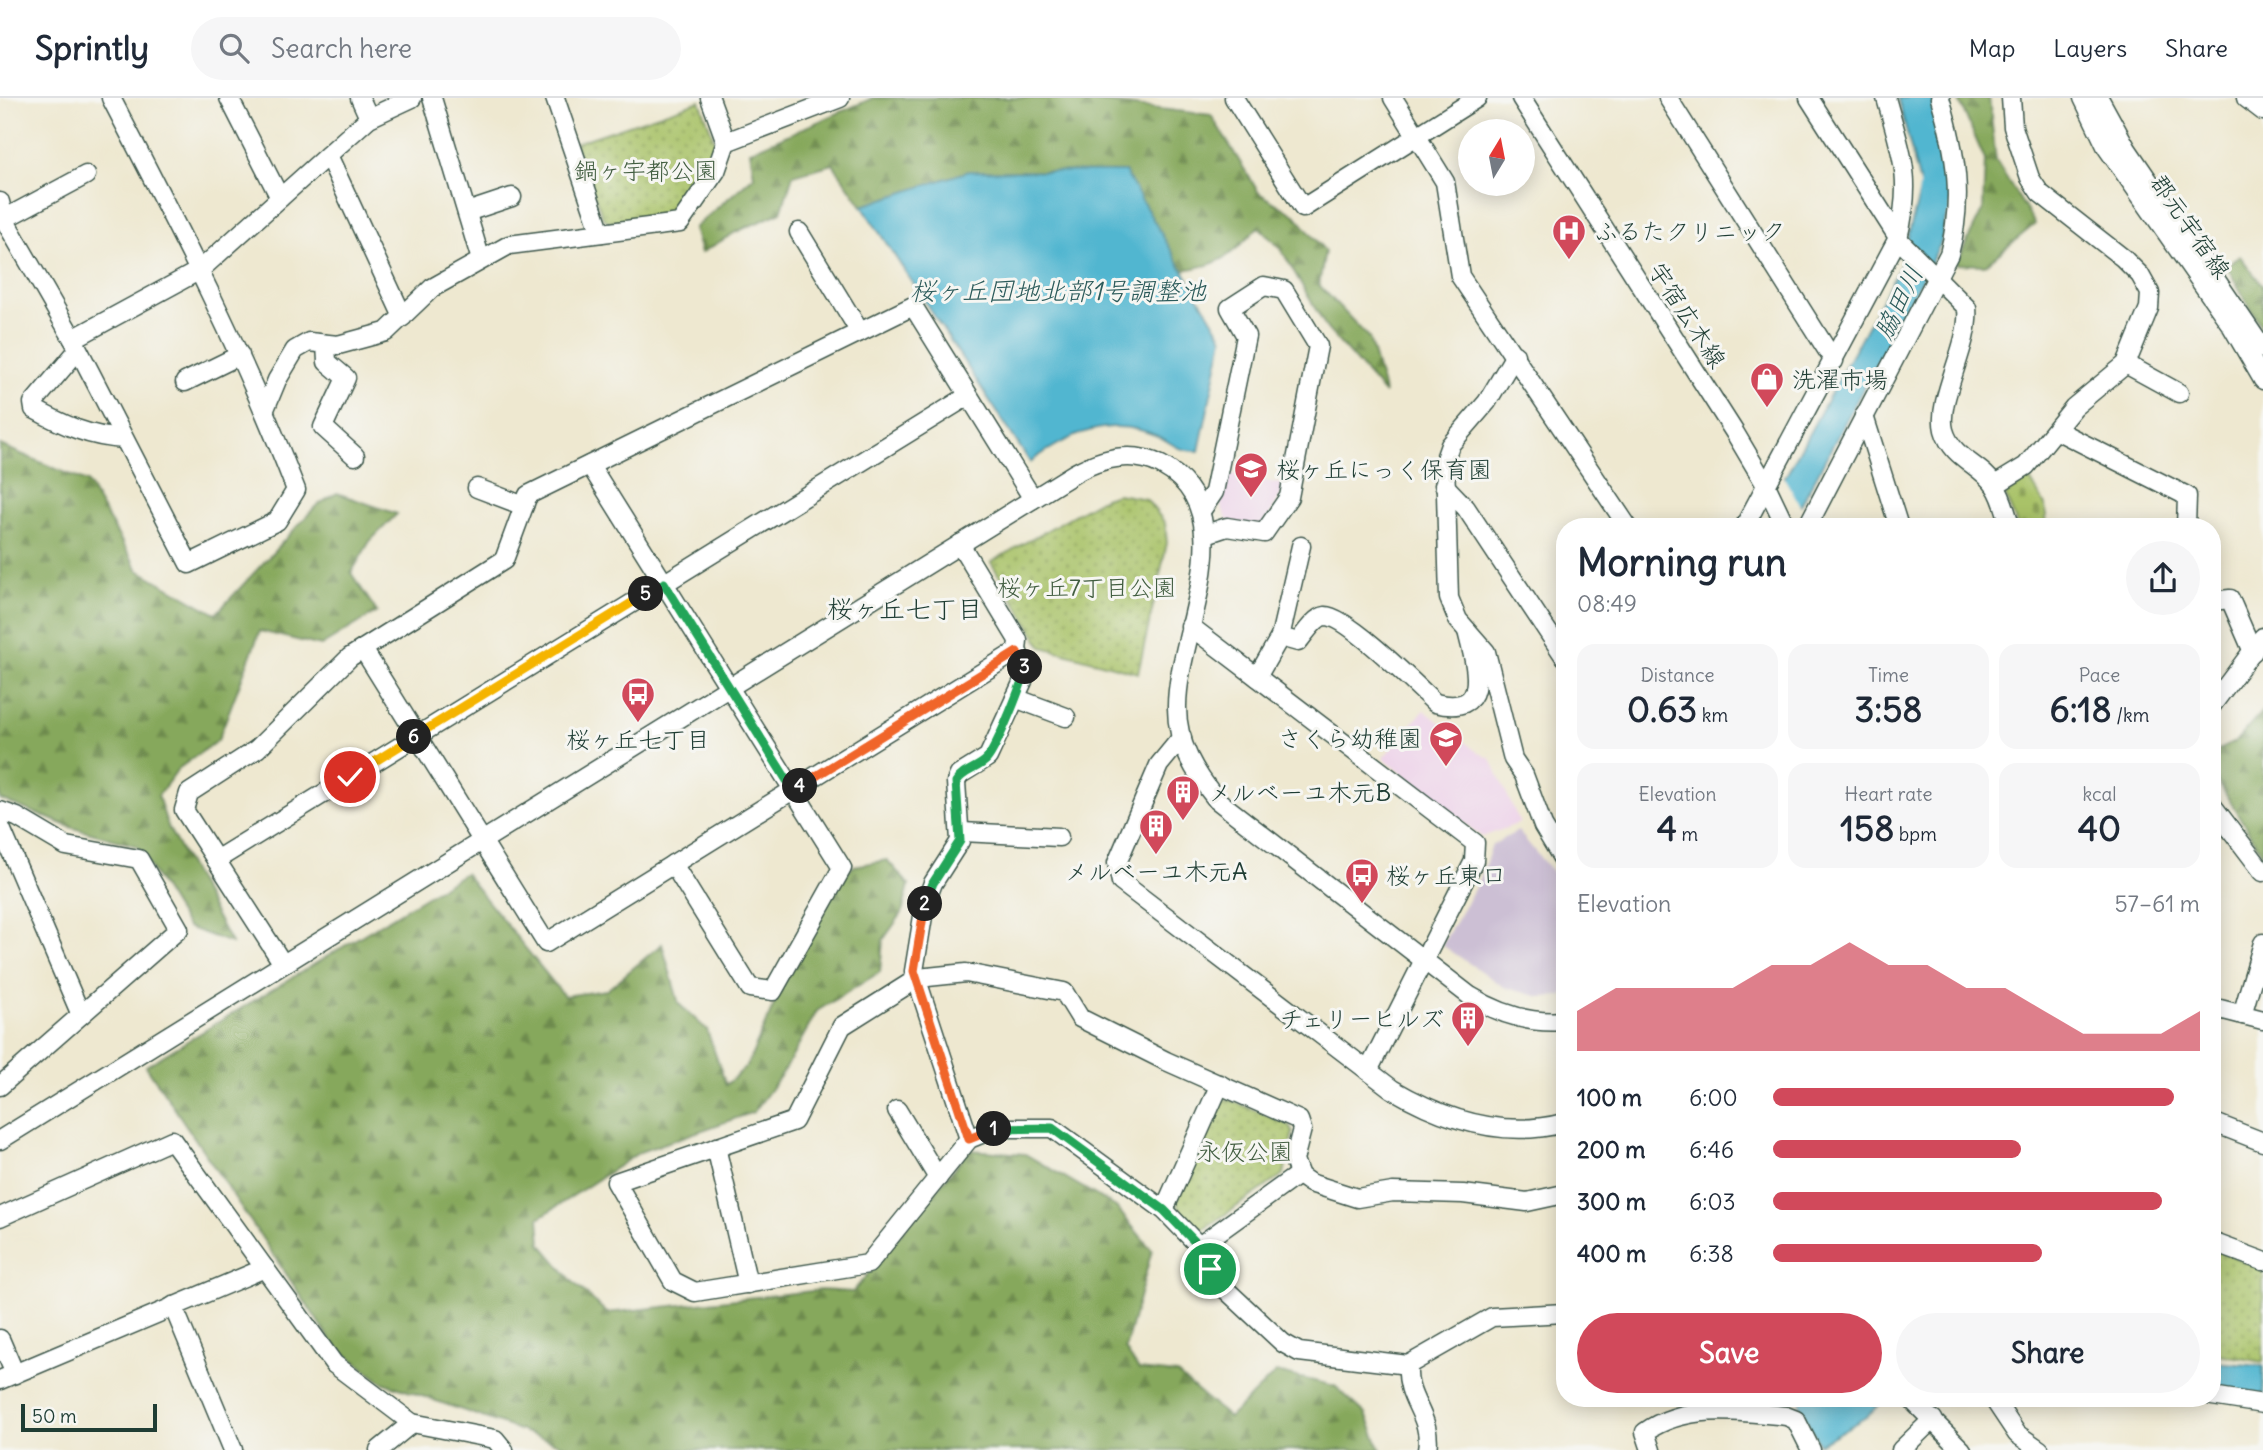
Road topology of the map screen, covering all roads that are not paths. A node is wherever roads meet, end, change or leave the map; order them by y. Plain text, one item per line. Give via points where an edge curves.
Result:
1 (111, 98) edge
2 (229, 98) edge
3 (360, 98) edge
4 (412, 98) edge
5 (432, 98) edge
6 (555, 98) edge
7 (710, 98) edge
8 (1234, 98) edge
9 (1393, 98) edge
10 (1477, 98) edge
11 (1521, 98) edge
12 (1668, 98) edge
13 (1810, 98) edge
14 (1886, 98) edge
15 (1940, 98) edge
16 (2011, 98) edge
17 (2083, 98) edge
18 (2099, 98) edge
19 (2246, 98) edge
20 (836, 99) edge
21 (2263, 111) edge
22 (369, 118) junction
23 (1417, 136) junction
24 (726, 142) junction
25 (328, 155) junction
26 (86, 175) dead end
27 (512, 197) dead end
28 (280, 198) junction
29 (2, 211) edge
30 (467, 212) junction
31 (799, 232) dead end
32 (601, 233) junction
33 (1899, 240) junction
34 (481, 260) junction
35 (200, 270) junction
36 (1936, 275) junction
37 (402, 317) junction
38 (860, 332) junction
39 (76, 344) junction
40 (326, 344) junction
41 (2263, 349) edge
42 (240, 355) junction
43 (1516, 355) junction
44 (1834, 360) junction
45 (2126, 364) junction
46 (2263, 380) edge
47 (185, 382) dead end
48 (2179, 393) dead end
49 (968, 396) junction
50 (265, 409) junction
51 (1864, 416) junction
52 (2056, 430) junction
53 (124, 439) junction
54 (355, 456) dead end
55 (590, 465) junction
56 (1444, 485) junction
57 (1995, 485) junction
58 (477, 488) dead end
59 (1768, 489) junction
60 (1033, 499) junction
61 (524, 506) junction
62 (1201, 510) junction
63 (1622, 518) edge
64 (1750, 518) edge
65 (1782, 518) edge
66 (1812, 518) edge
67 (1896, 518) edge
68 (2008, 518) edge
69 (2186, 518) edge
70 (1206, 534) junction
71 (960, 544) junction
72 (1301, 546) dead end
73 (664, 583) junction
74 (2221, 600) edge
75 (1190, 626) junction
76 (1467, 631) junction
77 (1280, 637) junction
78 (2260, 639) edge
79 (1556, 644) edge
80 (363, 649) junction
81 (1017, 652) junction
82 (1257, 677) junction
83 (729, 688) junction
84 (2221, 693) edge
85 (1015, 698) junction
86 (1066, 718) dead end
87 (417, 736) junction
88 (1182, 737) junction
89 (793, 790) junction
90 (0, 811) edge
91 (2221, 817) edge
92 (0, 826) edge
93 (962, 832) junction
94 (1059, 837) dead end
95 (482, 841) junction
96 (1556, 848) edge
97 (216, 860) junction
98 (673, 864) junction
99 (2263, 872) edge
100 (2263, 943) edge
101 (1424, 960) junction
102 (283, 964) junction
103 (918, 978) junction
104 (2221, 1009) edge
105 (81, 1015) junction
106 (2242, 1015) junction
107 (2263, 1020) edge
108 (1556, 1021) edge
109 (1368, 1070) junction
110 (1220, 1084) junction
111 (0, 1086) edge
112 (897, 1110) dead end
113 (1556, 1124) edge
114 (2221, 1126) edge
115 (969, 1139) junction
116 (0, 1140) edge
117 (2263, 1142) edge
118 (716, 1147) junction
119 (1299, 1174) junction
120 (938, 1178) junction
121 (1556, 1196) edge
122 (1164, 1210) junction
123 (0, 1217) edge
124 (2221, 1245) edge
125 (1199, 1246) junction
126 (2263, 1261) edge
127 (265, 1268) junction
128 (748, 1284) junction
129 (173, 1307) junction
130 (1556, 1314) edge
131 (0, 1339) edge
132 (1408, 1365) junction
133 (7, 1377) edge
134 (2221, 1397) edge
135 (2263, 1404) edge
136 (1920, 1407) edge
137 (1999, 1407) edge
138 (1933, 1419) junction
139 (412, 1423) junction
140 (233, 1450) edge
141 (379, 1450) edge
142 (504, 1450) edge
143 (1426, 1450) edge
144 (1651, 1450) edge
145 (1811, 1450) edge
146 (1901, 1450) edge
147 (1962, 1450) edge
148 (2040, 1450) edge

1 - 35 street
2 - 28 street
3 - 22 street
4 - 22 street
5 - 30 street
6 - 32 street
7 - 24 street
8 - 23 street via 1303,208
9 - 23 street
10 - 23 street
11 - 59 street, 宇宿広木線
12 - 44 street
13 - 33 street
14 - 33 street via 1908,193
15 - 36 street via 1954,145 1958,196 1955,231
16 - 45 street via 2021,157 2040,194 2123,258 2150,293 2149,307
17 - 46 street, 郡元宇宿線 via 2107,148 2231,325
18 - 41 street, 郡元宇宿線 via 2127,149
19 - 21 street
20 - 24 street
22 - 25 street
23 - 43 street via 1445,182 1460,276
24 - 32 street via 716,171 680,223
25 - 28 street
25 - 37 street
26 - 29 street
27 - 30 street
28 - 35 street
29 - 39 street
30 - 34 street
31 - 38 street
32 - 34 street via 509,245
33 - 36 street
33 - 44 street
34 - 37 street via 432,288
35 - 39 street
35 - 42 street
36 - 51 street
36 - 57 street via 1967,308 1968,316 1943,412 1944,430 1962,459
37 - 40 street via 386,332
38 - 49 street via 913,306
38 - 55 street
39 - 53 street
39 - 53 street via 33,403 34,409 65,426 103,438
40 - 50 street via 309,342 295,350
40 - 54 street via 327,362 346,378 323,427
42 - 47 street
42 - 50 street
43 - 56 street via 1487,402 1450,446
43 - 63 street
44 - 59 street
45 - 48 street
45 - 52 street via 2074,407
49 - 60 street
49 - 73 street
50 - 53 street via 296,490 276,521 189,564
51 - 66 street
51 - 67 street
52 - 57 street via 2026,466
52 - 69 street via 2187,496
55 - 61 street via 528,495
55 - 73 street
56 - 76 street via 1449,598
56 - 79 street via 1466,508
57 - 68 street
58 - 61 street
59 - 64 street
59 - 65 street, 宇宿広木線
60 - 62 street via 1096,461 1137,457 1153,461 1184,481
60 - 71 street
61 - 80 street via 504,560
62 - 70 street
62 - 70 street via 1214,492 1246,336 1230,307 1264,286 1284,290 1318,346 1289,497 1264,533 1227,527
70 - 75 street
71 - 81 street via 1018,640
71 - 83 street
72 - 77 street
73 - 83 street
73 - 87 street
74 - 78 street via 2230,599
75 - 82 street
75 - 88 street via 1177,708
76 - 77 street via 1476,685 1467,702 1448,706 1435,703 1358,633 1335,619 1318,619 1298,642
76 - 96 street via 1486,652 1513,759
77 - 82 street
78 - 84 street
80 - 87 street
80 - 97 street via 257,749 189,793 184,810
81 - 85 street via 1026,668
81 - 89 street
82 - 101 street via 1475,843 1474,861
83 - 89 street
83 - 95 street
85 - 86 street
85 - 93 street via 988,757 959,775 956,782
87 - 95 street
87 - 97 street
88 - 101 street via 1189,761 1217,800
88 - 109 street via 1159,765 1116,863 1121,882
89 - 98 street
89 - 98 street via 842,868 773,991 750,988
90 - 105 street via 66,846 139,859 179,929
91 - 99 street
92 - 105 street
93 - 94 street
93 - 103 street via 925,904 914,954
95 - 98 street via 546,943
95 - 102 street
97 - 102 street
100 - 106 street
101 - 108 street via 1488,1007 1526,1019
101 - 109 street
102 - 116 street
103 - 110 street via 966,973 1064,992 1080,1018
103 - 115 street
103 - 118 street via 842,1026 794,1121
104 - 106 street
105 - 111 street
106 - 107 street
109 - 113 street via 1424,1107 1457,1120 1527,1129
110 - 119 street via 1299,1120 1302,1129 1294,1160
110 - 122 street
112 - 120 street
114 - 117 street
115 - 120 street
115 - 122 street via 996,1128 1052,1128
118 - 128 street
118 - 128 street via 616,1182 673,1281 695,1292
119 - 121 street via 1310,1183 1367,1199 1393,1192 1527,1202
119 - 125 street
120 - 128 street via 868,1264
122 - 125 street
123 - 127 street via 172,1140
124 - 126 street
125 - 132 street via 1224,1288 1283,1343 1307,1353
127 - 129 street
127 - 139 street via 334,1364
129 - 133 street
129 - 140 street
130 - 132 street via 1492,1317
131 - 133 street
132 - 143 street via 1410,1395 1427,1425
134 - 135 street
136 - 138 street
137 - 148 street via 2017,1434
138 - 146 street
138 - 147 street
139 - 141 street
139 - 142 street via 495,1439
144 - 145 street via 1646,1432 1658,1423 1721,1408 1796,1420

